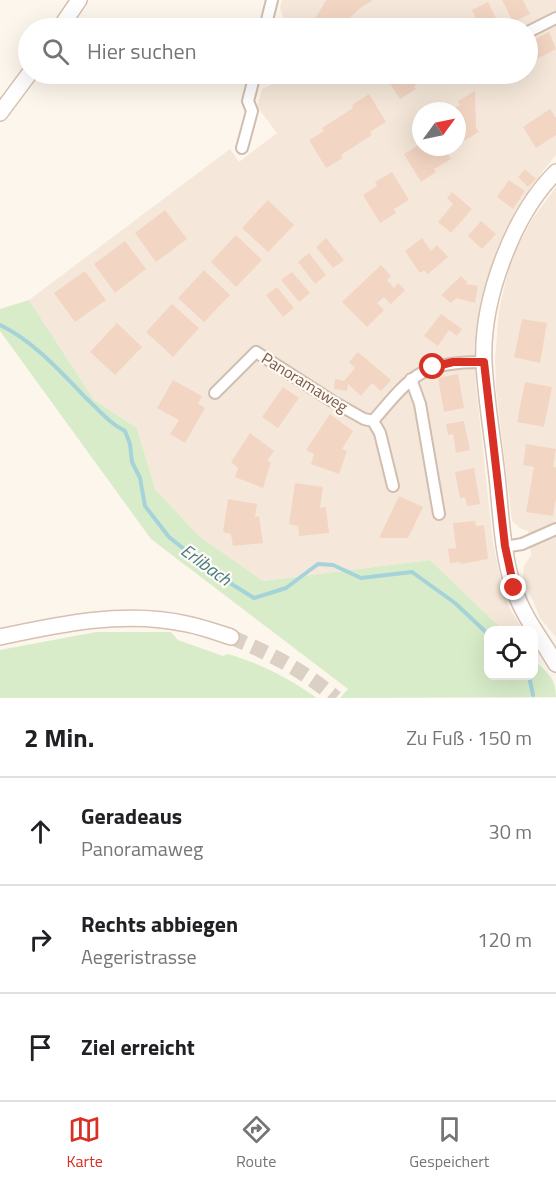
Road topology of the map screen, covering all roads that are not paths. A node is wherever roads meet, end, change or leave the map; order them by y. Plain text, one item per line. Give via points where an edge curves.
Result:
1 (79, 0) edge
2 (272, 0) edge
3 (67, 18) edge
4 (268, 18) edge
5 (556, 18) edge
6 (538, 27) edge
7 (22, 84) edge
8 (252, 84) edge
9 (0, 113) edge
10 (242, 148) dead end
11 (556, 172) edge
12 (484, 362) junction
13 (411, 379) junction
14 (215, 393) dead end
15 (373, 421) junction
16 (393, 486) dead end
17 (439, 514) dead end
18 (556, 529) edge
19 (505, 546) junction
20 (0, 637) edge
21 (231, 637) tunnel mouth
22 (556, 664) edge

1 - 3 street
2 - 4 street
5 - 6 street
7 - 9 street
8 - 10 street via 248,100 252,111
11 - 12 street via 532,202 507,248 489,310
12 - 13 street via 453,362
12 - 19 street
13 - 15 street
13 - 17 street via 420,404
14 - 15 street, Panoramaweg via 256,352 332,401
15 - 16 street via 380,433
18 - 19 street via 522,544
19 - 22 street via 521,606
20 - 21 street via 60,624 129,619 185,624

